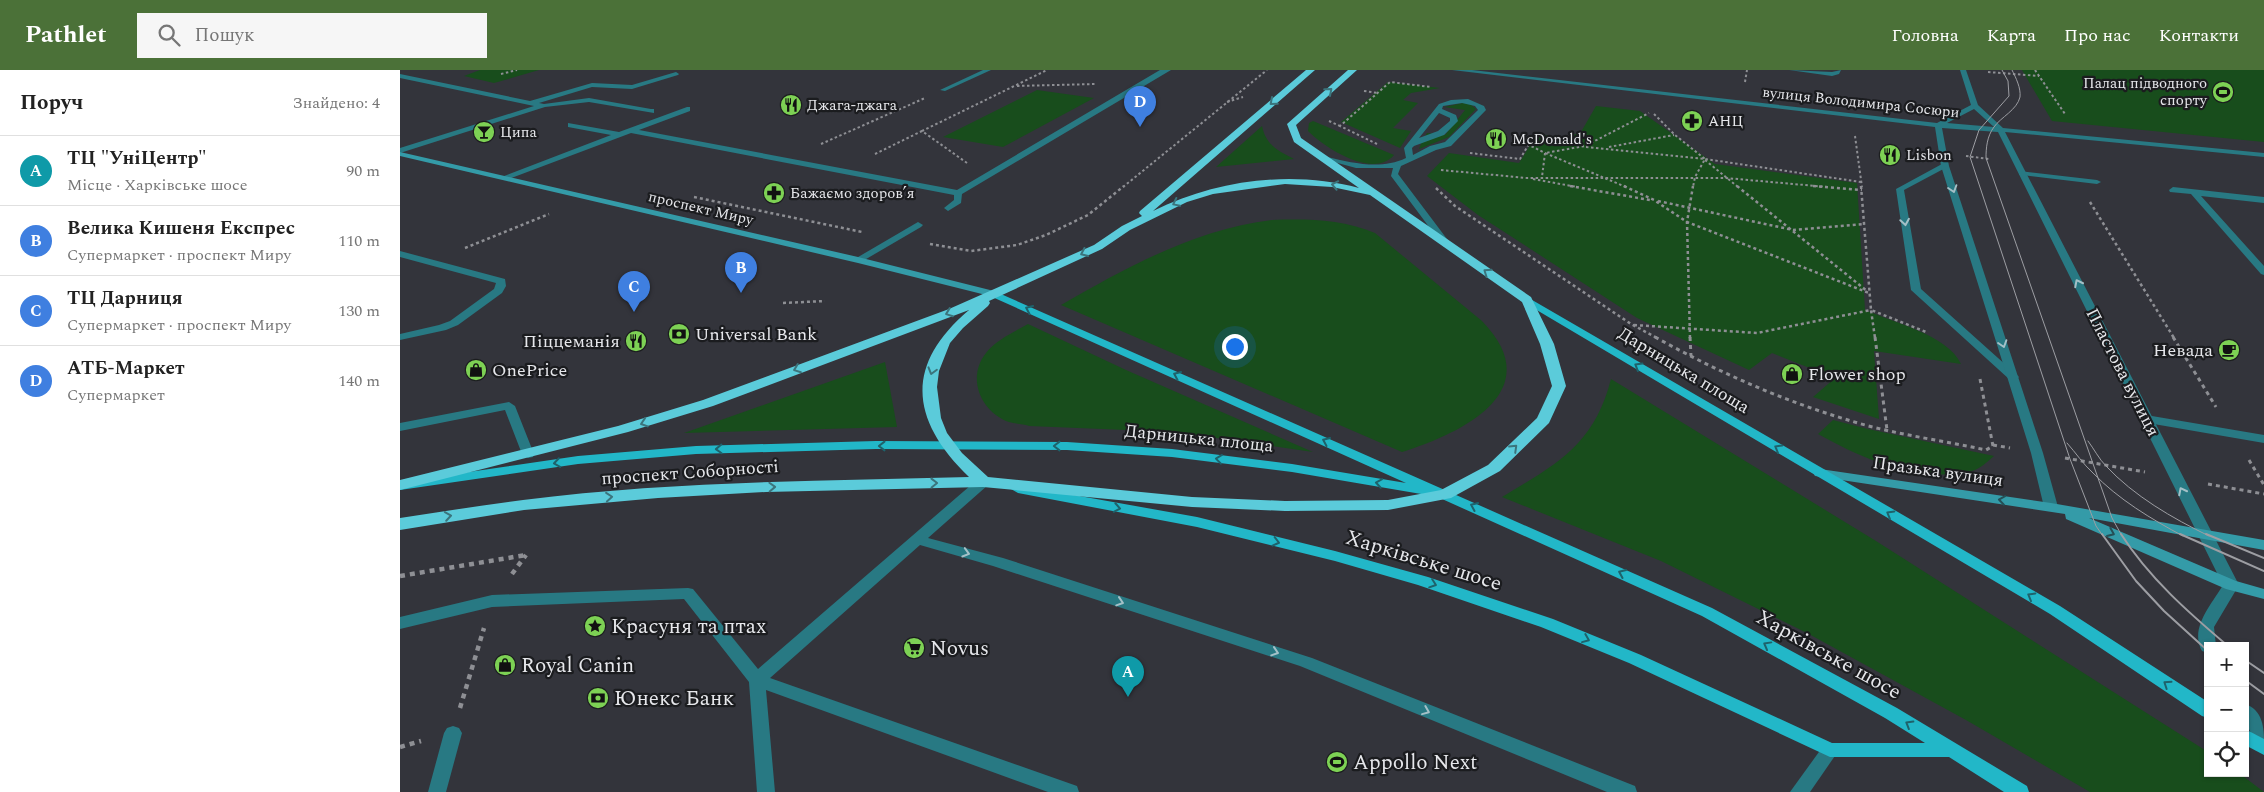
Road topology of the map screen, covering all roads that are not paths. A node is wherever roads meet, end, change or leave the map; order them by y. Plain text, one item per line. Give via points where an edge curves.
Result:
1 (415, 70) edge
2 (988, 70) edge
3 (1162, 70) edge
4 (1310, 70) edge
5 (1352, 70) edge
6 (1455, 70) edge
7 (1792, 70) edge
8 (1838, 70) edge
9 (1963, 70) edge
10 (676, 74) dead end
11 (400, 75) edge
12 (944, 90) road end
13 (532, 103) junction
14 (542, 106) junction
15 (1975, 106) junction
16 (687, 108) dead end
17 (1437, 109) junction
18 (651, 111) dead end
19 (571, 125) dead end
20 (1938, 125) junction
21 (2000, 129) junction
22 (629, 130) junction
23 (619, 134) junction
24 (1411, 144) junction
25 (400, 153) edge
26 (2264, 154) edge
27 (1410, 158) junction
28 (1327, 159) junction
29 (1398, 165) junction
30 (1945, 166) junction
31 (2022, 173) junction
32 (503, 178) junction
33 (2097, 182) dead end
34 (2173, 190) dead end
35 (2193, 192) junction
36 (958, 193) junction
37 (1382, 199) junction
38 (2264, 200) edge
39 (948, 208) dead end
40 (918, 225) dead end
41 (1126, 228) junction
42 (1447, 245) junction
43 (400, 254) edge
44 (858, 260) junction
45 (2264, 272) edge
46 (994, 294) junction
47 (1527, 300) junction
48 (400, 337) edge
49 (2013, 376) junction
50 (2146, 419) junction
51 (400, 427) edge
52 (2264, 439) edge
53 (948, 446) junction
54 (528, 454) junction
55 (1820, 473) junction
56 (983, 482) junction
57 (400, 485) edge
58 (1445, 494) junction
59 (2050, 507) junction
60 (400, 524) edge
61 (2204, 534) junction
62 (919, 540) junction
63 (2264, 546) edge
64 (2231, 585) junction
65 (2264, 594) edge
66 (400, 623) edge
67 (2208, 642) edge
68 (757, 680) junction
69 (2204, 708) edge
70 (2249, 716) edge
71 (453, 733) road end
72 (2264, 736) edge
73 (2249, 739) edge
74 (2264, 748) edge
75 (1830, 750) junction
76 (1951, 750) junction
77 (437, 792) edge
78 (766, 792) edge
79 (1070, 792) edge
80 (1628, 792) edge
81 (1799, 792) edge
82 (2020, 792) edge

1 - 11 street
2 - 12 street
3 - 36 street
4 -> 41 highway
28 -> 5 highway via 1297,140 1291,124
6 - 20 street, вулиця Володимира Сосюри
7 - 8 street via 1832,74
9 - 15 street, Пластова вулиця
10 - 13 street via 632,87 592,85
11 - 13 street
13 - 14 street
14 - 18 street via 589,100
14 - 25 street
15 - 20 street
15 - 21 street, Пластова вулиця
16 - 22 street
17 - 24 street
17 - 24 street via 1453,117 1454,121 1441,133
17 - 27 street via 1446,103 1461,101 1478,104 1482,109 1448,144
19 - 23 street
20 - 21 street, вулиця Володимира Сосюри
20 - 30 street
21 - 26 street, вулиця Володимира Сосюри
21 - 31 street, Пластова вулиця
22 - 23 street
22 - 36 street
23 - 32 street
24 - 27 street via 1408,148
25 - 32 main road, проспект Миру
27 - 29 street
28 - 29 street via 1356,166
28 - 37 highway
29 - 42 street via 1394,174
30 -> 49 street
30 -> 49 street via 1900,189 1916,290
31 - 33 street
50 -> 31 street, Пластова вулиця
32 - 44 main road, проспект Миру
34 - 35 street
35 - 38 street
35 - 45 street
36 - 39 street via 958,201
37 -> 41 highway via 1332,184 1285,181 1254,184 1183,200
37 - 42 highway, Дарницька площа
40 - 44 street
41 -> 46 highway via 1098,246
47 -> 42 highway, Дарницька площа
43 - 48 street via 501,281 498,291 454,323
44 - 46 main road, проспект Миру
46 -> 53 highway via 954,330 939,350 930,374 928,403
46 -> 54 highway, проспект Соборності via 708,403
58 -> 46 main road
55 -> 47 main road, Дарницька площа
58 -> 47 highway via 1494,468 1544,420 1559,386 1547,344
49 - 59 street
50 - 52 street
61 -> 50 street, Пластова вулиця
51 - 54 street via 509,406
53 - 56 highway
53 -> 57 main road, проспект Соборності via 696,450 578,460
58 -> 53 main road, Дарницька площа via 1292,468 1172,453 1067,446
54 - 57 highway, проспект Соборності
59 -> 55 main road, Празька вулиця
69 -> 55 main road via 2055,610
56 - 58 highway via 1192,502 1285,506 1388,505
60 -> 56 highway, проспект Соборності via 524,505 658,493
56 - 62 street
56 -> 75 main road, Харківське шосе via 1197,522 1423,581 1547,623 1636,659
76 -> 58 main road, Харківське шосе via 1891,713 1707,612
59 - 61 main road, Празька вулиця
59 -> 64 main road, Празька вулиця
61 - 63 main road, Празька вулиця
61 - 64 street, Пластова вулиця
62 - 68 street
62 -> 80 street via 998,562 1306,662
64 - 65 main road, Празька вулиця
64 - 67 street via 2206,627
66 - 68 street via 492,601 688,593
68 - 78 street
68 - 79 street
70 - 72 street
71 - 77 street
73 - 74 main road
75 - 76 main road
75 - 81 street
76 - 82 main road, Харківське шосе

